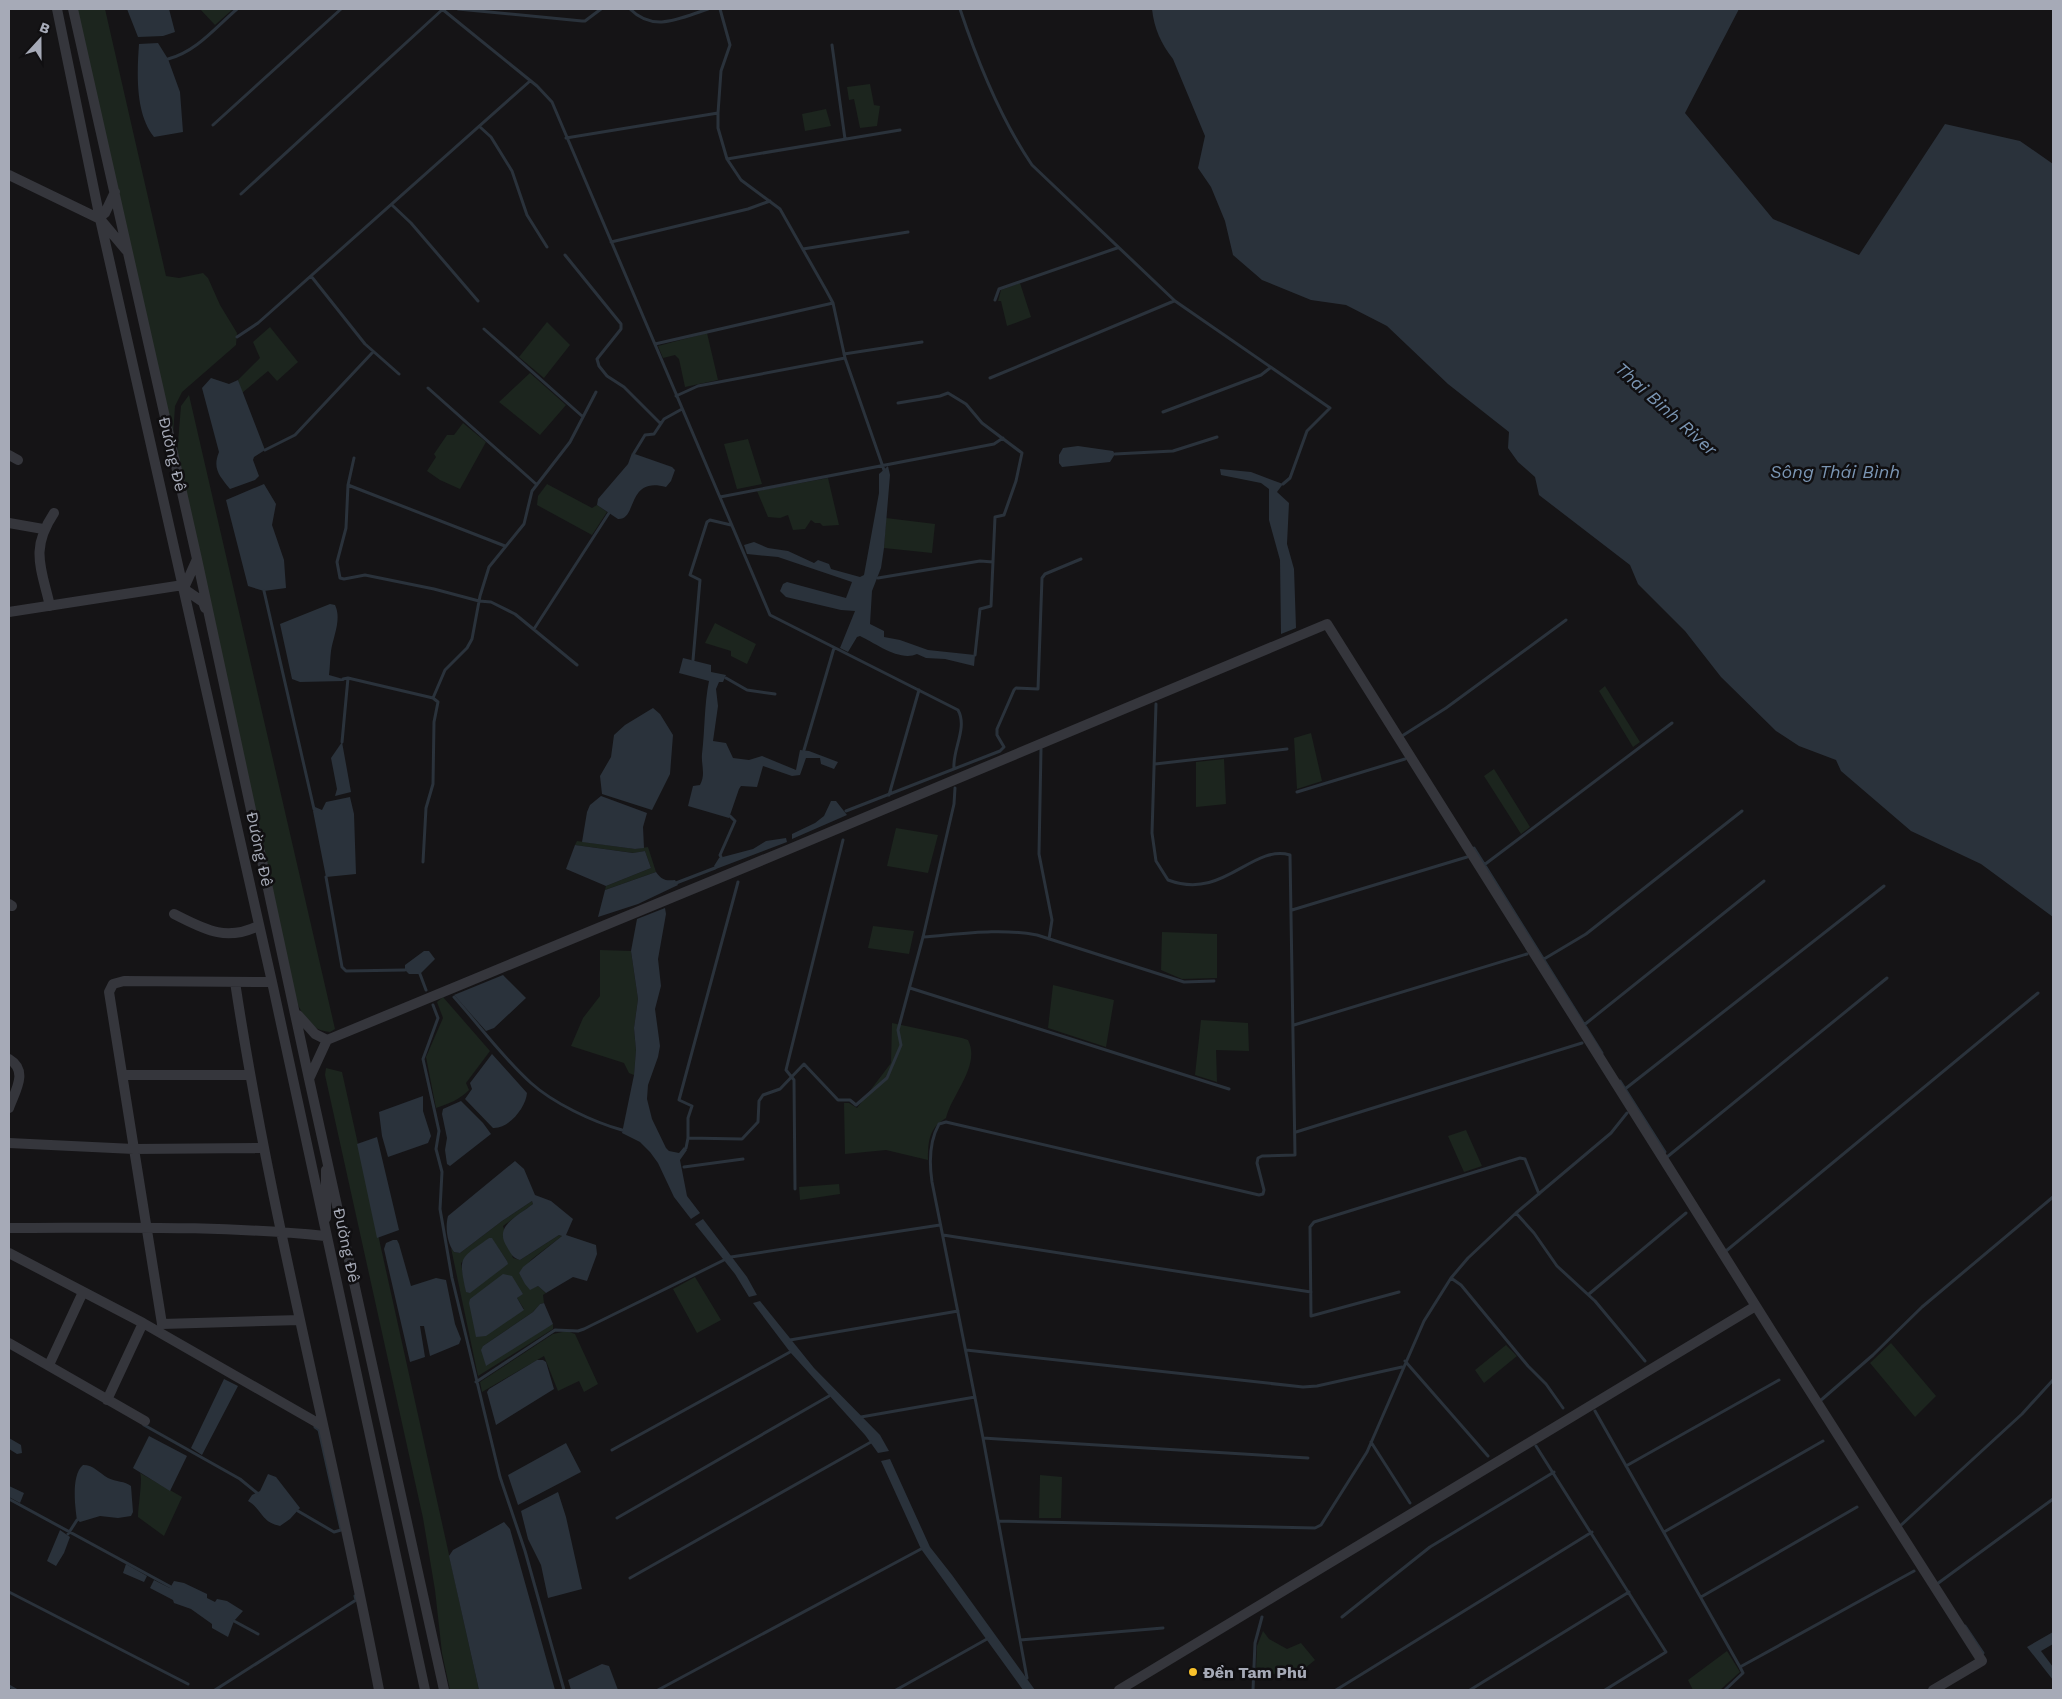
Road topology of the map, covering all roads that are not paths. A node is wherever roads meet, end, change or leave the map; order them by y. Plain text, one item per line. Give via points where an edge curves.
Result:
1 (57, 9) edge
2 (73, 9) edge
3 (9, 175) edge
4 (115, 192) junction
5 (99, 219) junction
6 (128, 252) junction
7 (54, 513) dead end
8 (9, 523) edge
9 (43, 529) junction
10 (197, 559) junction
11 (184, 587) junction
12 (50, 606) junction
13 (9, 612) edge
14 (211, 627) junction
15 (174, 914) dead end
16 (258, 926) junction
17 (235, 982) junction
18 (272, 982) junction
19 (295, 1012) junction
20 (327, 1040) junction
21 (9, 1059) edge
22 (123, 1074) junction
23 (249, 1075) junction
24 (309, 1079) junction
25 (9, 1108) edge
26 (9, 1143) edge
27 (264, 1148) junction
28 (134, 1149) junction
29 (327, 1153) junction
30 (9, 1228) edge
31 (148, 1228) junction
32 (281, 1232) junction
33 (325, 1236) junction
34 (9, 1253) edge
35 (83, 1292) junction
36 (1754, 1307) junction
37 (300, 1320) junction
38 (144, 1323) junction
39 (159, 1328) junction
40 (9, 1343) edge
41 (49, 1365) junction
42 (107, 1400) junction
43 (145, 1421) dead end
44 (323, 1426) junction
45 (379, 1690) edge
46 (424, 1690) edge
47 (444, 1690) edge
48 (1120, 1690) edge
49 (1933, 1690) edge

1 - 5 street, Đường Đê
2 - 4 street, Đường Đê
3 - 5 street
4 - 5 street
4 - 6 street, Đường Đê
5 - 6 street
5 - 11 street, Đường Đê
6 - 10 street, Đường Đê
7 - 9 street
8 - 9 street
9 - 12 street via 39,556
10 - 11 street
10 - 14 street, Đường Đê
11 - 12 street
11 - 14 street via 203,602
11 - 16 street, Đường Đê
12 - 13 street
14 - 19 street, Đường Đê
15 - 16 street via 221,934 239,934
16 - 18 street, Đường Đê
17 - 18 street
17 - 22 street via 124,981 113,984 109,1002
17 - 23 street
18 - 33 street, Đường Đê
19 - 20 street via 315,1034
19 - 24 street, Đường Đê
20 - 24 street
20 - 36 street via 1327,624
21 - 25 street via 19,1068 21,1075
22 - 23 street
22 - 28 street
23 - 27 street
24 - 29 street, Đường Đê
26 - 28 street
27 - 28 street
27 - 32 street
28 - 31 street
29 - 33 street
29 - 47 street, Đường Đê
30 - 31 street
31 - 32 street
31 - 39 street
32 - 33 street
32 - 37 street
33 - 46 street, Đường Đê
34 - 35 street
35 - 38 street
35 - 41 street
36 - 48 street
36 - 49 street via 1982,1661
37 - 39 street
37 - 44 street
38 - 39 street
38 - 42 street
39 - 44 street
40 - 41 street
41 - 42 street
42 - 43 street
44 - 45 street

